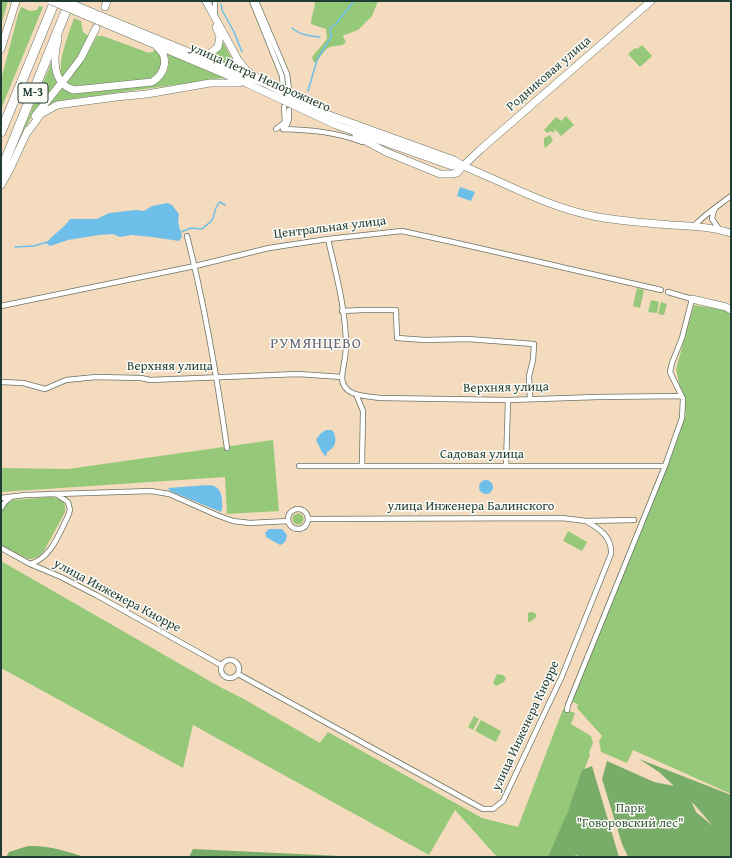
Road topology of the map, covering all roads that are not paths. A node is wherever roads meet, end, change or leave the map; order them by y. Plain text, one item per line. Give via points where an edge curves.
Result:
1 (16, 1) edge
2 (51, 1) edge
3 (55, 1) edge
4 (65, 1) edge
5 (70, 1) edge
6 (203, 1) edge
7 (206, 1) edge
8 (214, 1) edge
9 (252, 1) edge
10 (256, 1) edge
11 (651, 1) edge
12 (88, 13) junction
13 (65, 14) junction
14 (218, 22) junction
15 (96, 28) dead end
16 (154, 44) junction
17 (1, 49) edge
18 (185, 50) junction
19 (65, 79) dead end
20 (246, 83) junction
21 (264, 83) junction
22 (59, 86) dead end
23 (283, 86) dead end
24 (289, 89) dead end
25 (284, 106) dead end
26 (289, 110) dead end
27 (336, 125) junction
28 (276, 129) dead end
29 (1, 132) edge
30 (27, 133) junction
31 (386, 152) junction
32 (462, 166) junction
33 (1, 171) edge
34 (1, 185) edge
35 (731, 196) edge
36 (716, 209) junction
37 (694, 226) junction
38 (719, 229) junction
39 (731, 233) edge
40 (187, 236) dead end
41 (328, 239) junction
42 (195, 266) junction
43 (661, 290) dead end
44 (668, 292) dead end
45 (692, 299) junction
46 (1, 306) edge
47 (731, 310) edge
48 (342, 311) junction
49 (342, 377) junction
50 (217, 378) junction
51 (1, 382) edge
52 (356, 394) junction
53 (681, 396) junction
54 (530, 399) junction
55 (508, 400) junction
56 (227, 448) dead end
57 (299, 466) dead end
58 (362, 466) junction
59 (506, 466) junction
60 (665, 466) junction
61 (56, 494) junction
62 (12, 496) junction
63 (1, 498) edge
64 (1, 508) edge
65 (308, 519) junction
66 (634, 520) dead end
67 (288, 521) junction
68 (586, 521) junction
69 (1, 548) edge
70 (30, 564) junction
71 (222, 665) junction
72 (238, 674) junction
73 (567, 710) dead end

1 - 17 main road
2 - 12 main road, улица Петра Непорожнего, bridge
3 - 29 highway, М-3
4 - 12 main road, улица Петра Непорожнего, bridge
5 - 13 highway, М-3
6 - 18 main road via 220,35 219,45 206,55
7 - 14 main road
8 - 14 street via 214,12
9 - 23 street via 282,76
10 - 24 street via 286,74
11 - 32 main road, Родниковая улица
12 - 16 main road, улица Петра Непорожнего
12 - 18 main road, улица Петра Непорожнего
13 - 16 main road via 54,61 59,79 68,88 82,90 152,82 158,79 165,63 160,49
13 - 33 highway, М-3
14 - 21 main road via 238,60 247,71
15 - 19 main road via 81,58
16 - 20 main road, улица Петра Непорожнего
18 - 21 main road, улица Петра Непорожнего
20 - 27 main road, улица Петра Непорожнего
20 - 30 main road via 210,83 57,106 41,114
21 - 32 main road, улица Петра Непорожнего via 321,112 454,160
22 - 30 main road via 34,117
25 - 28 street via 286,122
26 - 31 street via 288,125 283,129 332,133
27 - 31 main road
27 - 32 main road, улица Петра Непорожнего via 452,166
30 - 34 main road
31 - 32 main road, Родниковая улица via 440,174 457,173
32 - 37 main road, улица Петра Непорожнего via 548,204 576,212 607,219
35 - 36 street
36 - 37 street via 711,210
36 - 38 street via 712,219
37 - 38 main road, улица Петра Непорожнего
38 - 39 main road, улица Петра Непорожнего
40 - 42 street
41 - 42 street, Центральная улица via 269,248
41 - 43 street, Центральная улица via 402,232 465,244
41 - 48 street
42 - 46 street, Центральная улица
42 - 50 street
44 - 45 street
45 - 47 main road
45 - 53 street via 670,372
48 - 49 street via 346,347
48 - 54 street via 396,310 397,338 468,339 534,344 529,376
49 - 50 street, Верхняя улица via 298,374
49 - 52 street via 349,392
50 - 51 street, Верхняя улица via 150,380 96,377 66,380 45,389 23,383
50 - 56 street
52 - 55 street, Верхняя улица via 381,398
52 - 58 street via 363,412
53 - 54 street, Верхняя улица
53 - 60 street via 682,418
54 - 55 street, Верхняя улица
55 - 59 street
57 - 58 street, Садовая улица
58 - 59 street, Садовая улица
59 - 60 street, Садовая улица
60 - 73 street
61 - 62 street
61 - 67 street via 151,491 169,494 233,521
61 - 70 street via 68,502 68,516 48,552 41,560
62 - 63 street
62 - 64 street
65 - 67 street via 306,526 298,529 292,527
65 - 67 street, улица Инженера Балинского via 305,512 296,510 291,513
65 - 68 street, улица Инженера Балинского via 562,518
66 - 68 street, улица Инженера Балинского
68 - 72 street, улица Инженера Кнорре via 606,536 612,554 552,698 503,802 493,809 483,809
69 - 70 street, улица Инженера Кнорре
70 - 71 street, улица Инженера Кнорре via 96,595
71 - 72 street, улица Инженера Кнорре via 222,674 226,678
71 - 72 street via 230,660 236,661 239,667

